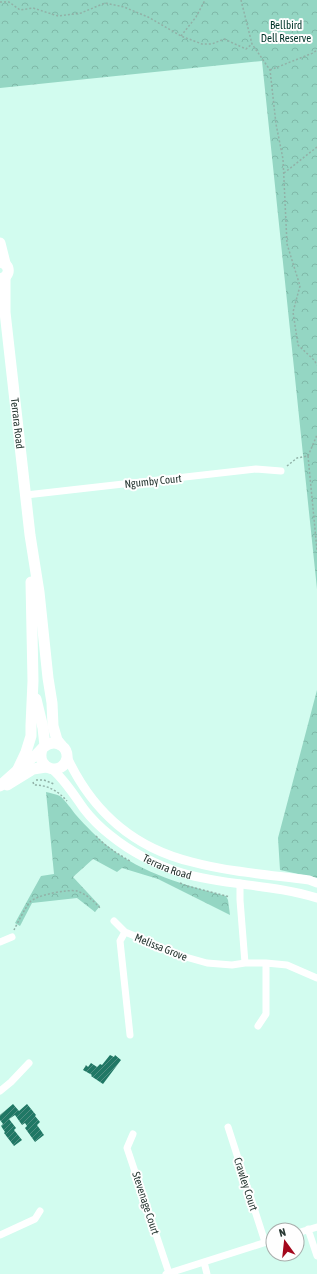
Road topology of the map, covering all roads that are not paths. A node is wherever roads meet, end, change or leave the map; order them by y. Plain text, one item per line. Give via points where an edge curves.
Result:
1 (0, 243) edge
2 (3, 263) edge
3 (2, 278) edge
4 (0, 293) edge
5 (5, 312) junction
6 (281, 471) road end
7 (26, 495) junction
8 (30, 535) junction
9 (33, 681) junction
10 (61, 745) junction
11 (44, 747) junction
12 (67, 757) junction
13 (49, 768) junction
14 (18, 769) junction
15 (0, 788) edge
16 (243, 871) junction
17 (314, 882) edge
18 (240, 883) junction
19 (317, 898) edge
20 (114, 921) dead end
21 (125, 932) junction
22 (12, 937) road end
23 (0, 942) edge
24 (246, 963) junction
25 (266, 963) junction
26 (317, 978) edge
27 (258, 1026) dead end
28 (130, 1035) dead end
29 (29, 1063) dead end
30 (0, 1091) edge
31 (228, 1127) dead end
32 (133, 1134) dead end
33 (40, 1211) dead end
34 (317, 1227) edge
35 (308, 1229) junction
36 (305, 1230) edge
37 (0, 1235) edge
38 (265, 1242) joint
39 (317, 1256) edge
40 (204, 1262) junction
41 (167, 1274) edge
42 (208, 1274) edge

1 - 2 main road
2 - 3 main road, Terrara Road via 9,271
3 - 5 main road, Terrara Road
4 - 5 main road, Terrara Road
5 - 7 main road, Terrara Road
6 - 7 street, Ngumby Court via 256,469
7 - 8 main road, Terrara Road
8 - 9 main road, Terrara Road
8 - 10 main road, Terrara Road via 53,726
9 - 11 main road, Terrara Road via 43,728
9 - 14 main road, Terrara Road via 31,736
10 - 11 main road via 53,743
10 - 12 main road
11 - 13 main road via 40,755
11 - 14 main road
12 - 13 main road via 59,768
12 - 16 street, Terrara Road via 95,802 127,833 173,857
13 - 15 main road via 33,769
13 - 18 street, Terrara Road via 58,774 97,823 135,852 184,873
14 - 15 main road
16 - 17 street, Terrara Road
16 - 18 street
18 - 19 street, Terrara Road via 301,892
18 - 24 street
20 - 21 street, Melissa Grove
21 - 24 street, Melissa Grove via 175,954 207,963
21 - 28 street, Melissa Grove via 120,941
22 - 23 street
24 - 25 street, Melissa Grove
25 - 26 street, Melissa Grove via 287,965
25 - 27 street via 266,1014
29 - 30 street
31 - 38 street, Crawley Court
32 - 41 street, Stevenage Court via 127,1148
33 - 37 street via 34,1219
34 - 35 street
35 - 36 street
35 - 39 street
38 - 40 street
40 - 41 street
40 - 42 street

